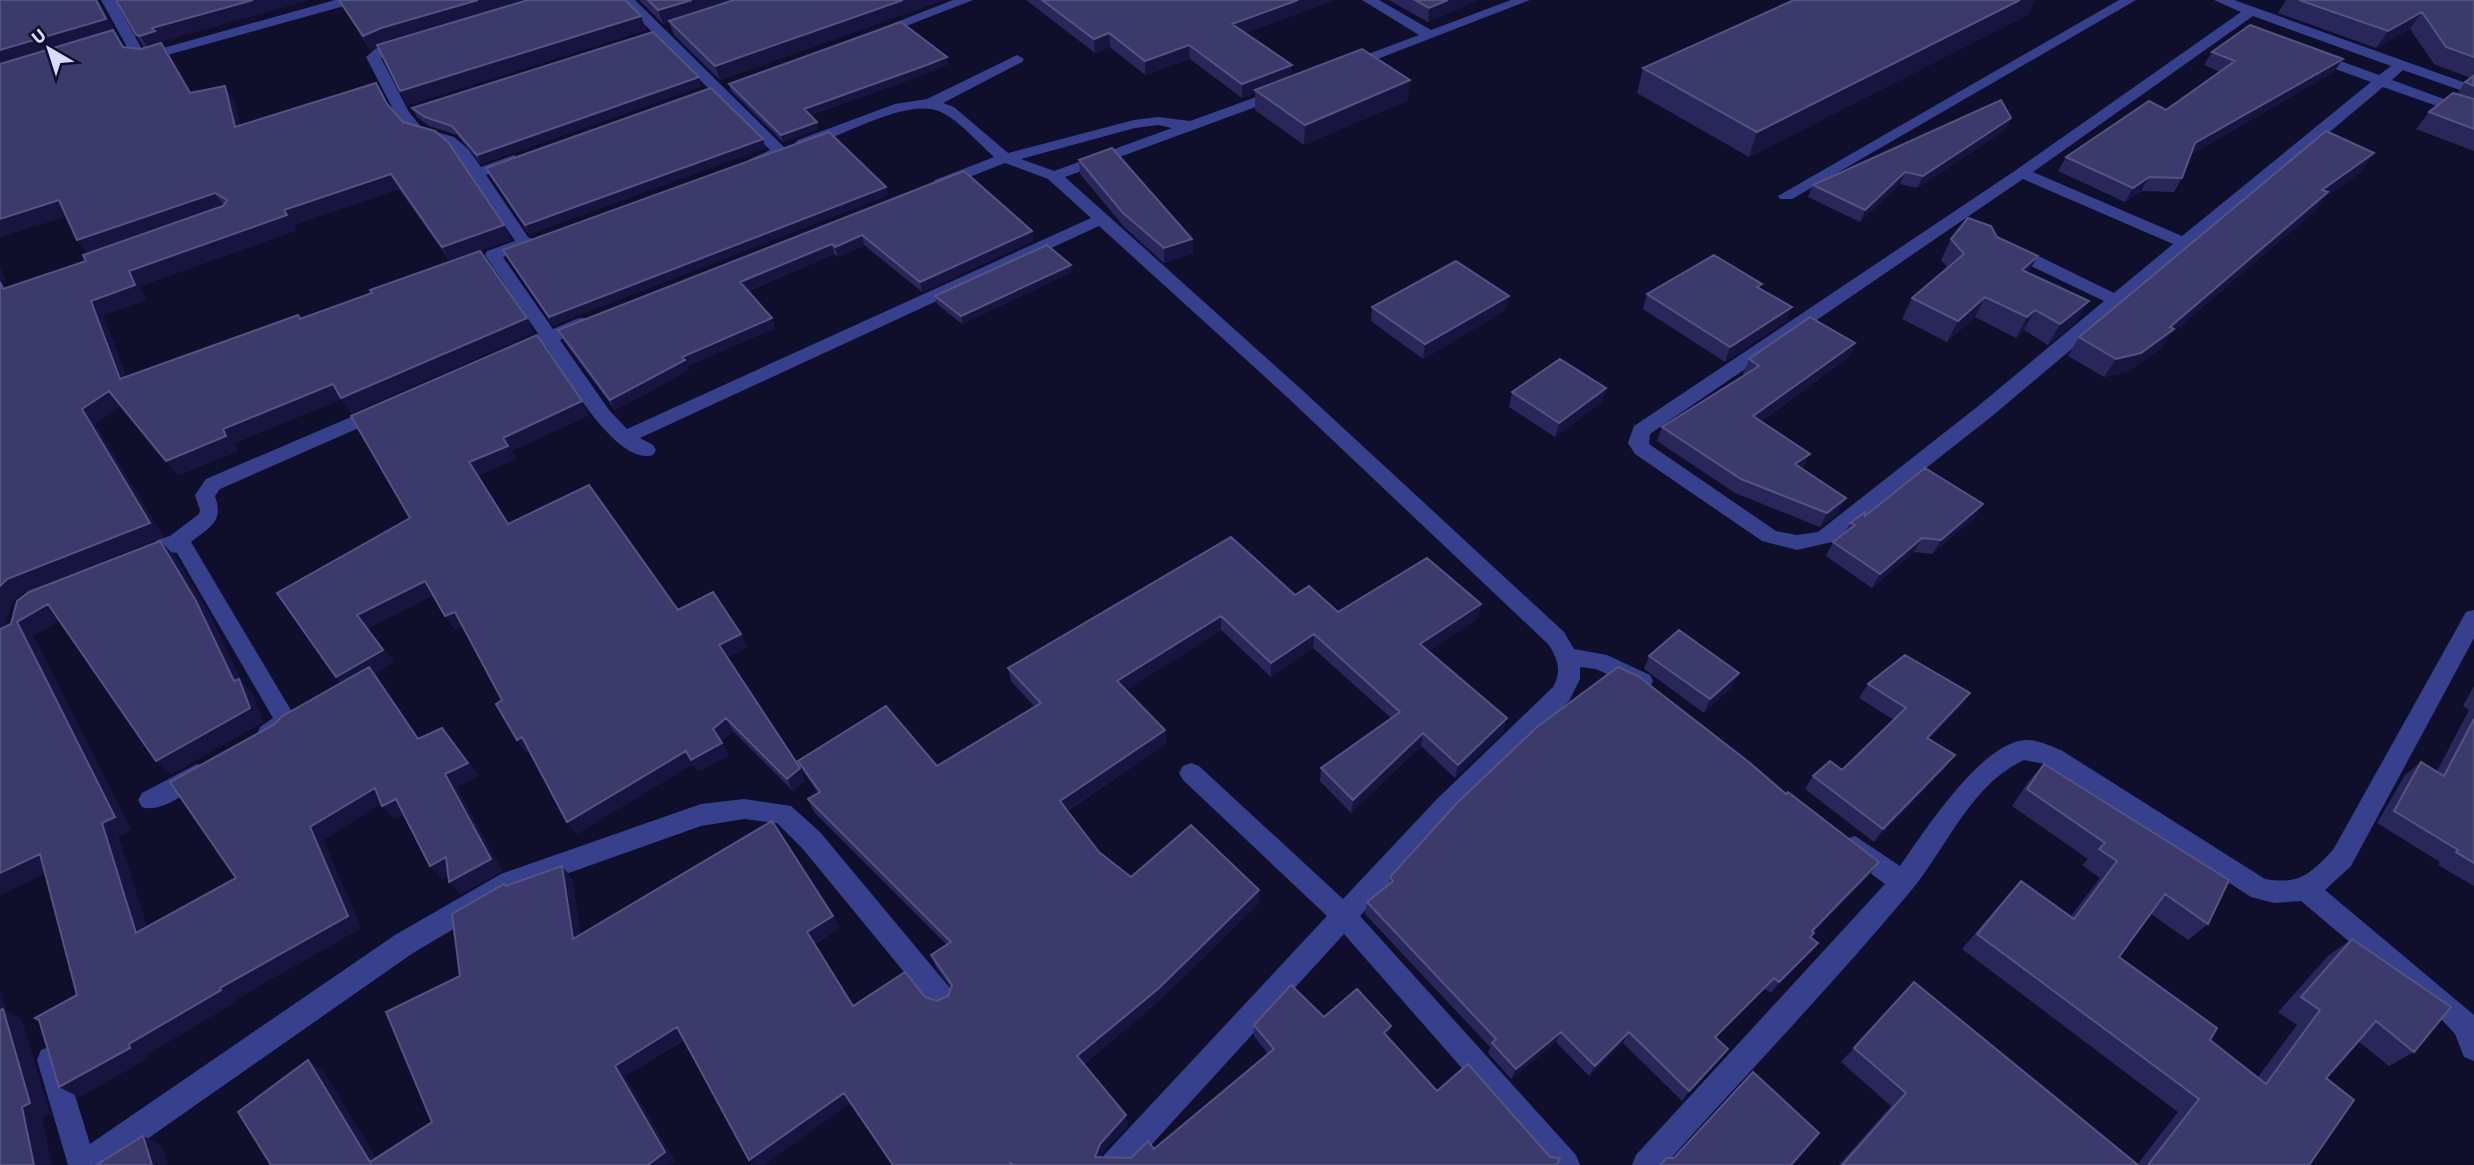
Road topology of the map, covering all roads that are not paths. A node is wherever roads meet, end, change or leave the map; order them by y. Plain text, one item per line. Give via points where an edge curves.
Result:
1 (350, 0) edge
2 (627, 0) edge
3 (966, 0) edge
4 (1369, 0) edge
5 (1523, 0) edge
6 (2129, 0) edge
7 (2221, 0) edge
8 (115, 3) edge
9 (2250, 10) junction
10 (1430, 34) junction
11 (862, 37) edge
12 (421, 39) edge
13 (2292, 49) edge
14 (1017, 59) dead end
15 (2401, 65) junction
16 (1331, 73) edge
17 (2382, 81) junction
18 (1293, 87) edge
19 (2474, 91) edge
20 (930, 103) junction
21 (2474, 115) edge
22 (1193, 126) junction
23 (780, 151) junction
24 (526, 156) edge
25 (1005, 158) junction
26 (741, 166) edge
27 (477, 173) junction
28 (2022, 173) junction
29 (1054, 176) junction
30 (927, 188) edge
31 (1786, 197) dead end
32 (1101, 219) junction
33 (1951, 221) junction
34 (1975, 233) edge
35 (549, 235) edge
36 (524, 243) junction
37 (2184, 243) junction
38 (1998, 244) edge
39 (2117, 301) junction
40 (601, 316) edge
41 (549, 336) junction
42 (499, 358) edge
43 (400, 402) edge
44 (624, 438) junction
45 (646, 450) dead end
46 (176, 543) junction
47 (141, 555) edge
48 (2474, 618) edge
49 (1568, 657) junction
50 (1663, 698) edge
51 (250, 745) edge
52 (216, 763) edge
53 (1191, 773) dead end
54 (150, 800) dead end
55 (1833, 830) edge
56 (1903, 882) junction
57 (2305, 890) junction
58 (1344, 916) junction
59 (940, 997) edge
60 (46, 1041) edge
61 (2474, 1048) edge
62 (84, 1165) edge
63 (1114, 1165) edge
64 (1566, 1165) edge
65 (1646, 1165) edge

1 - 8 street via 149,56 138,55 120,37
2 - 23 street
3 - 11 street
4 - 10 street
5 - 10 street
6 - 31 street
7 - 9 street
9 - 15 street
9 - 28 street via 2235,28
10 - 16 street
12 - 27 street via 373,57 417,131 457,145
13 - 17 street
14 - 20 street
15 - 17 street
15 - 19 street
17 - 21 street
17 - 37 street
18 - 22 street
20 - 23 street via 900,107
20 - 25 street via 949,110
22 - 25 street via 1158,121 1134,124
22 - 29 street
23 - 26 street
24 - 27 street
25 - 29 street
25 - 30 street
27 - 36 street
28 - 33 street
28 - 37 street
29 - 32 street
32 - 44 street
32 - 49 street via 1556,638
33 - 34 street
33 - 39 street via 1641,431 1638,443 1642,450 1769,536 1810,543 1825,537 1984,412
35 - 36 street
36 - 41 street via 486,257
37 - 39 street
38 - 39 street
40 - 41 street
41 - 42 street
41 - 44 street via 602,415
43 - 46 street via 213,484 205,495 210,510 207,518
44 - 45 street
46 - 47 street
46 - 51 street via 184,548 284,717 279,728
48 - 57 street via 2342,858
49 - 50 street via 1618,669
49 - 58 street via 1568,684 1561,694 1444,807
52 - 54 street
53 - 58 street
55 - 56 street
56 - 57 street via 1981,779 2008,755 2024,750 2053,757 2260,889 2285,895
56 - 65 street
57 - 61 street via 2452,1012 2465,1025
58 - 63 street
58 - 64 street
59 - 62 street via 811,840 783,813 744,809 701,816 510,882 404,944
60 - 62 street

